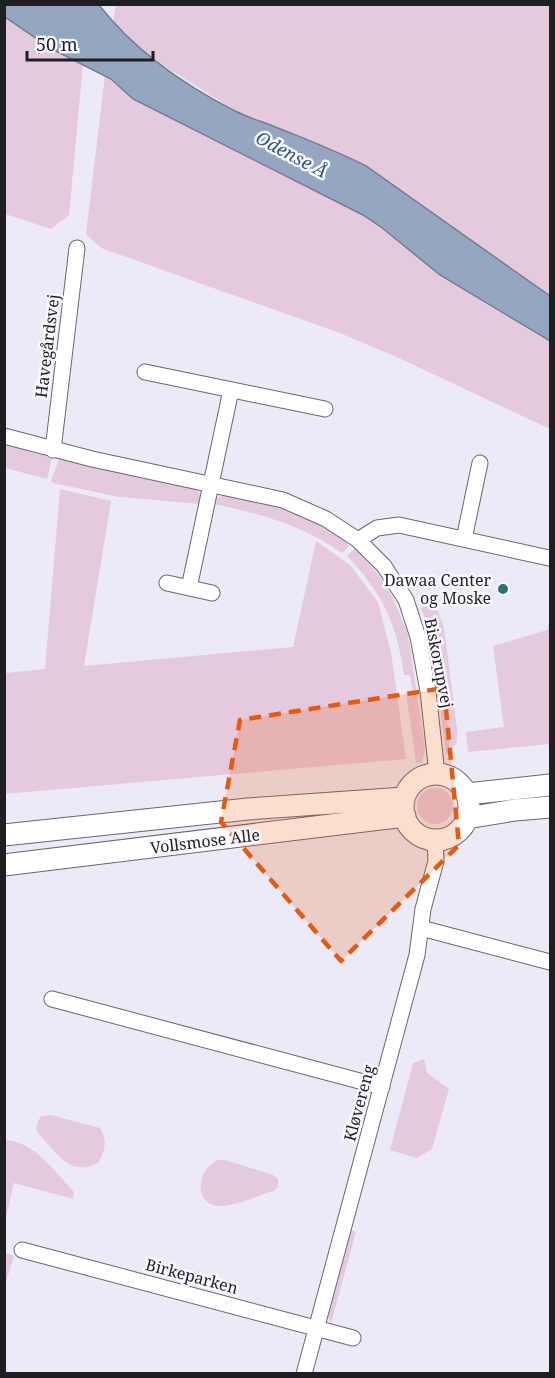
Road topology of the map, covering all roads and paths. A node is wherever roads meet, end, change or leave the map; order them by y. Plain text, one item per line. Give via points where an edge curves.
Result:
1 (77, 248) dead end
2 (145, 372) dead end
3 (231, 390) junction
4 (325, 409) dead end
5 (4, 436) edge
6 (53, 450) junction
7 (480, 463) dead end
8 (211, 485) junction
9 (464, 539) junction
10 (358, 540) junction
11 (549, 558) dead end
12 (167, 583) dead end
13 (189, 588) junction
14 (212, 593) dead end
15 (438, 774) junction
16 (550, 785) edge
17 (466, 794) junction
18 (404, 807) junction
19 (550, 807) edge
20 (466, 818) junction
21 (4, 835) edge
22 (435, 839) junction
23 (4, 865) edge
24 (420, 928) junction
25 (550, 962) edge
26 (52, 999) dead end
27 (382, 1087) junction
28 (22, 1250) dead end
29 (317, 1327) junction
30 (353, 1338) dead end
31 (304, 1374) edge

1 - 6 street, Havegårdsvej
2 - 3 street
3 - 4 street
3 - 8 street
5 - 6 street, Biskorupvej
6 - 8 street, Biskorupvej
7 - 9 street
8 - 10 street, Biskorupvej via 284,500 326,519
8 - 13 street
9 - 10 street via 399,525 377,528
9 - 11 street
10 - 15 street, Biskorupvej via 384,566 406,600 428,691
12 - 13 street
13 - 14 street
15 - 17 street via 454,779
15 - 18 street via 414,782
16 - 17 street
17 - 20 street
18 - 21 street, Vollsmose Alle via 248,809
18 - 22 street via 409,826 416,833
18 - 23 street, Vollsmose Alle
19 - 20 street
20 - 22 street via 456,833
22 - 24 street, Kløvereng via 436,861
24 - 25 street
24 - 27 street, Kløvereng via 417,955
26 - 27 street
27 - 29 street, Kløvereng
28 - 29 street, Birkeparken
29 - 30 street, Birkeparken
29 - 31 street, Kløvereng

